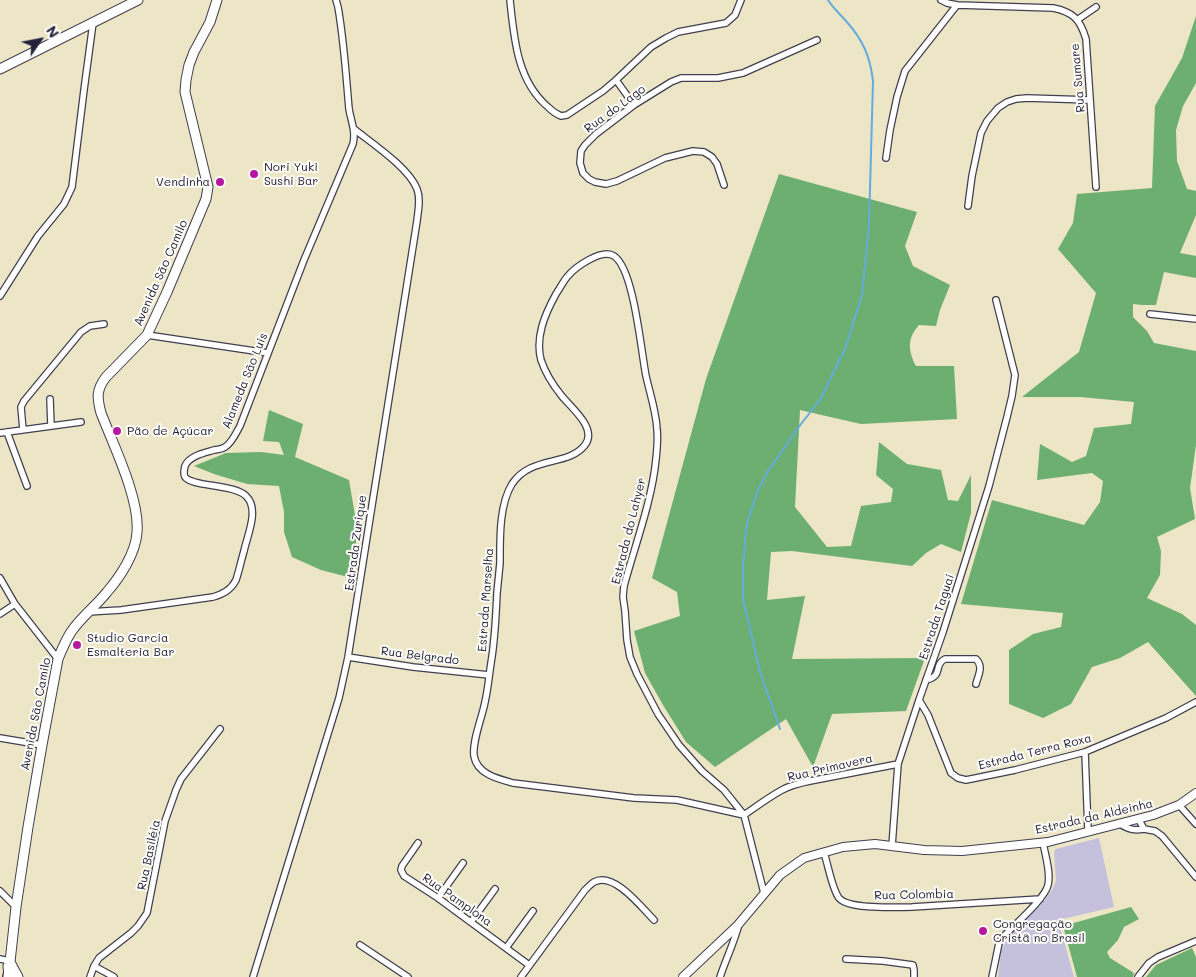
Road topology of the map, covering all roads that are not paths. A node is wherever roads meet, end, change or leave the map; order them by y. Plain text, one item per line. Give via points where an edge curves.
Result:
1 (138, 0) edge
2 (217, 0) edge
3 (336, 0) edge
4 (510, 0) edge
5 (741, 0) edge
6 (940, 0) edge
7 (957, 5) junction
8 (1096, 7) dead end
9 (1077, 20) junction
10 (94, 23) junction
11 (817, 40) dead end
12 (0, 68) edge
13 (616, 80) junction
14 (1090, 100) junction
15 (634, 105) junction
16 (354, 130) junction
17 (886, 158) dead end
18 (724, 185) dead end
19 (1096, 187) dead end
20 (968, 206) dead end
21 (607, 253) joint
22 (0, 296) edge
23 (996, 300) dead end
24 (1150, 314) dead end
25 (1196, 319) edge
26 (104, 324) dead end
27 (147, 335) junction
28 (268, 353) junction
29 (50, 399) dead end
30 (82, 422) dead end
31 (51, 426) junction
32 (23, 430) junction
33 (7, 432) junction
34 (0, 433) edge
35 (26, 486) dead end
36 (0, 578) edge
37 (15, 604) junction
38 (88, 612) junction
39 (0, 614) edge
40 (348, 656) junction
41 (58, 659) junction
42 (489, 674) junction
43 (926, 680) junction
44 (976, 684) dead end
45 (919, 700) junction
46 (1196, 702) edge
47 (220, 729) dead end
48 (0, 738) edge
49 (42, 745) junction
50 (1085, 752) junction
51 (898, 764) junction
52 (1196, 793) edge
53 (1179, 805) junction
54 (744, 815) junction
55 (1139, 820) junction
56 (1120, 824) junction
57 (1196, 824) edge
58 (1144, 829) junction
59 (1088, 831) junction
60 (1043, 842) junction
61 (418, 843) dead end
62 (892, 846) junction
63 (824, 853) junction
64 (463, 863) dead end
65 (1196, 877) edge
66 (494, 888) dead end
67 (0, 891) edge
68 (764, 893) junction
69 (438, 898) junction
70 (1040, 899) junction
71 (16, 907) junction
72 (533, 911) dead end
73 (654, 920) dead end
74 (471, 922) junction
75 (739, 924) junction
76 (1196, 941) edge
77 (360, 945) dead end
78 (506, 948) junction
79 (0, 959) edge
80 (846, 959) dead end
81 (10, 961) junction
82 (529, 965) junction
83 (94, 966) junction
84 (11, 977) edge
85 (90, 977) edge
86 (114, 977) edge
87 (253, 977) edge
88 (408, 977) edge
89 (521, 977) edge
90 (683, 977) edge
91 (720, 977) edge
92 (914, 977) edge
93 (992, 977) edge
94 (1138, 977) edge

1 - 10 main road
2 - 27 main road, Avenida São Camilo via 189,65 185,92 208,192
3 - 16 street, Alameda São Luis
4 - 13 street via 522,68 530,86 551,110 558,115 566,115
5 - 13 street via 736,14 726,23 678,32 666,38 651,47
6 - 7 street
7 - 9 street via 1053,8 1064,10
7 - 17 street via 905,71
8 - 9 street
9 - 14 street, Rua Sumare via 1086,39
10 - 12 main road
10 - 22 street via 72,187 64,204 38,236
11 - 15 street, Rua do Lago via 743,73 718,78 681,78
13 - 15 street
14 - 19 street, Rua Sumare
14 - 20 street via 1027,98 1007,102 998,108 986,121 981,133
15 - 18 street, Rua do Lago via 584,145 580,163 589,179 606,184 665,158 693,151 712,157
16 - 28 street, Alameda São Luis via 353,144
16 - 40 street, Estrada Zurique via 397,164 416,186 420,199
21 - 42 street, Estrada Marselha via 573,270 553,299 543,321 539,344 542,362 559,393 586,425 587,442 571,455 528,469 511,485 502,516 495,634
21 - 54 street, Estrada do Lahyer via 619,260 632,293 658,431 651,488 624,586 630,657 658,714 679,745
23 - 43 street, Estrada Taguaí via 1015,375 1012,396 989,486
24 - 25 street
26 - 32 street via 90,326 81,332 24,401 20,407
27 - 28 street
27 - 38 main road, Avenida São Camilo via 106,377 98,392 101,413 121,464 138,523 135,543 123,571
28 - 38 street, Alameda São Luis via 232,440 222,449 189,460 183,472 185,478 194,483 234,490 249,499 252,522 233,586 213,597
29 - 31 street
30 - 31 street
31 - 32 street
32 - 33 street
33 - 34 street
33 - 35 street
36 - 37 street
37 - 39 street
37 - 41 street
38 - 41 main road, Avenida São Camilo via 72,630
40 - 42 street, Rua Belgrado via 413,667
40 - 87 street, Estrada Zurique via 339,698
41 - 49 main road, Avenida São Camilo
42 - 54 street, Estrada Marselha via 474,756 486,773 495,778 513,784 676,800
43 - 44 street via 936,676 942,660 976,659 981,668
43 - 45 street, Estrada Taguaí
45 - 50 street, Estrada Terra Roxa via 951,773 958,778 966,780
45 - 51 street, Estrada Taguaí
46 - 50 street, Estrada Terra Roxa
47 - 83 street, Rua Basiléia via 176,790 165,821 147,913 138,926 99,958
48 - 49 street
49 - 71 main road, Avenida São Camilo
50 - 59 street
51 - 54 street, Rua Primavera via 796,784
51 - 62 street, Estrada Taguaí
52 - 53 street, Estrada da Aldeinha
53 - 55 street, Estrada da Aldeinha
53 - 57 street
54 - 68 street, Estrada do Lahyer
55 - 56 street, Estrada da Aldeinha
55 - 58 street
56 - 58 street via 1136,830
56 - 59 street, Estrada da Aldeinha
58 - 65 street via 1162,836
59 - 60 street, Estrada da Aldeinha
60 - 62 street, Estrada da Aldeinha via 962,851
60 - 70 street via 1049,879
61 - 69 street, Rua Pamplona via 402,866 402,873
62 - 63 street, Estrada da Aldeinha via 875,844
63 - 68 street, Estrada da Aldeinha via 804,858 780,875
63 - 70 street, Rua Colombia via 838,896 852,905 906,907
64 - 69 street
66 - 74 street
67 - 71 street
68 - 75 street, Estrada da Aldeinha
69 - 74 street, Rua Pamplona
70 - 93 street via 999,943
71 - 81 main road, Avenida São Camilo
72 - 78 street
73 - 82 street via 623,889 610,882 594,882
74 - 78 street, Rua Pamplona
75 - 90 street, Estrada da Aldeinha
75 - 91 street
76 - 94 street via 1148,963
77 - 88 street
78 - 82 street, Rua Pamplona
79 - 81 street
80 - 92 street via 913,966
81 - 84 main road, Avenida São Camilo
82 - 89 street
83 - 85 street, Rua Basiléia
83 - 86 street

